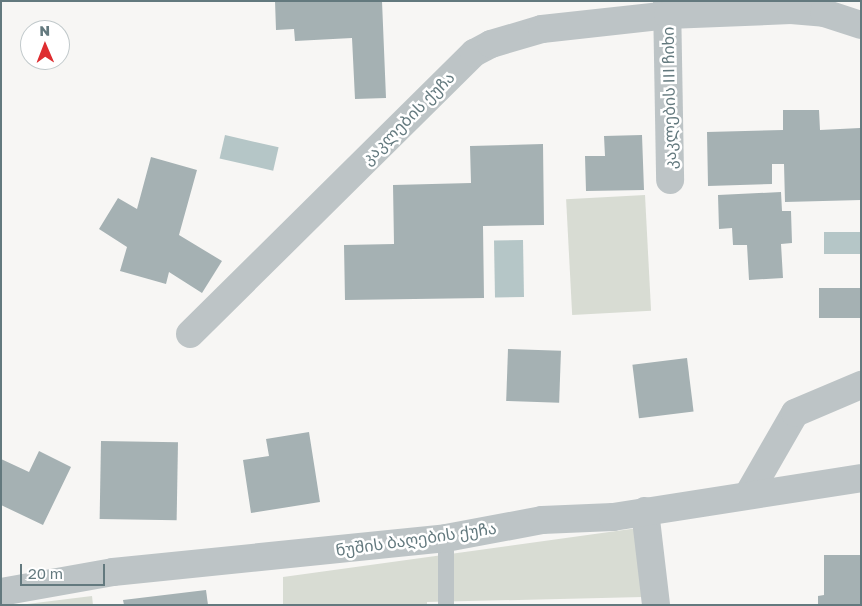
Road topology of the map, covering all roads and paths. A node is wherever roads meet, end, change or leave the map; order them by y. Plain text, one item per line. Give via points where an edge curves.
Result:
1 (668, 8) edge
2 (861, 25) edge
3 (670, 180) dead end
4 (190, 334) dead end
5 (861, 385) edge
6 (861, 478) edge
7 (749, 493) junction
8 (646, 511) junction
9 (446, 538) junction
10 (1, 592) edge
11 (446, 605) edge
12 (656, 605) edge

1 - 2 street, კაკლების ქუჩა via 791,10 824,13
1 - 3 street, კაკლების III ჩიხი
1 - 4 street, კაკლების ქუჩა via 509,36 474,53
5 - 7 street via 795,413
6 - 7 street, ნუშის ბაღების ქუჩა
7 - 8 street, ნუშის ბაღების ქუჩა
8 - 9 street, ნუშის ბაღების ქუჩა via 542,520
8 - 12 street
9 - 10 street, ნუშის ბაღების ქუჩა via 114,572
9 - 11 lane

